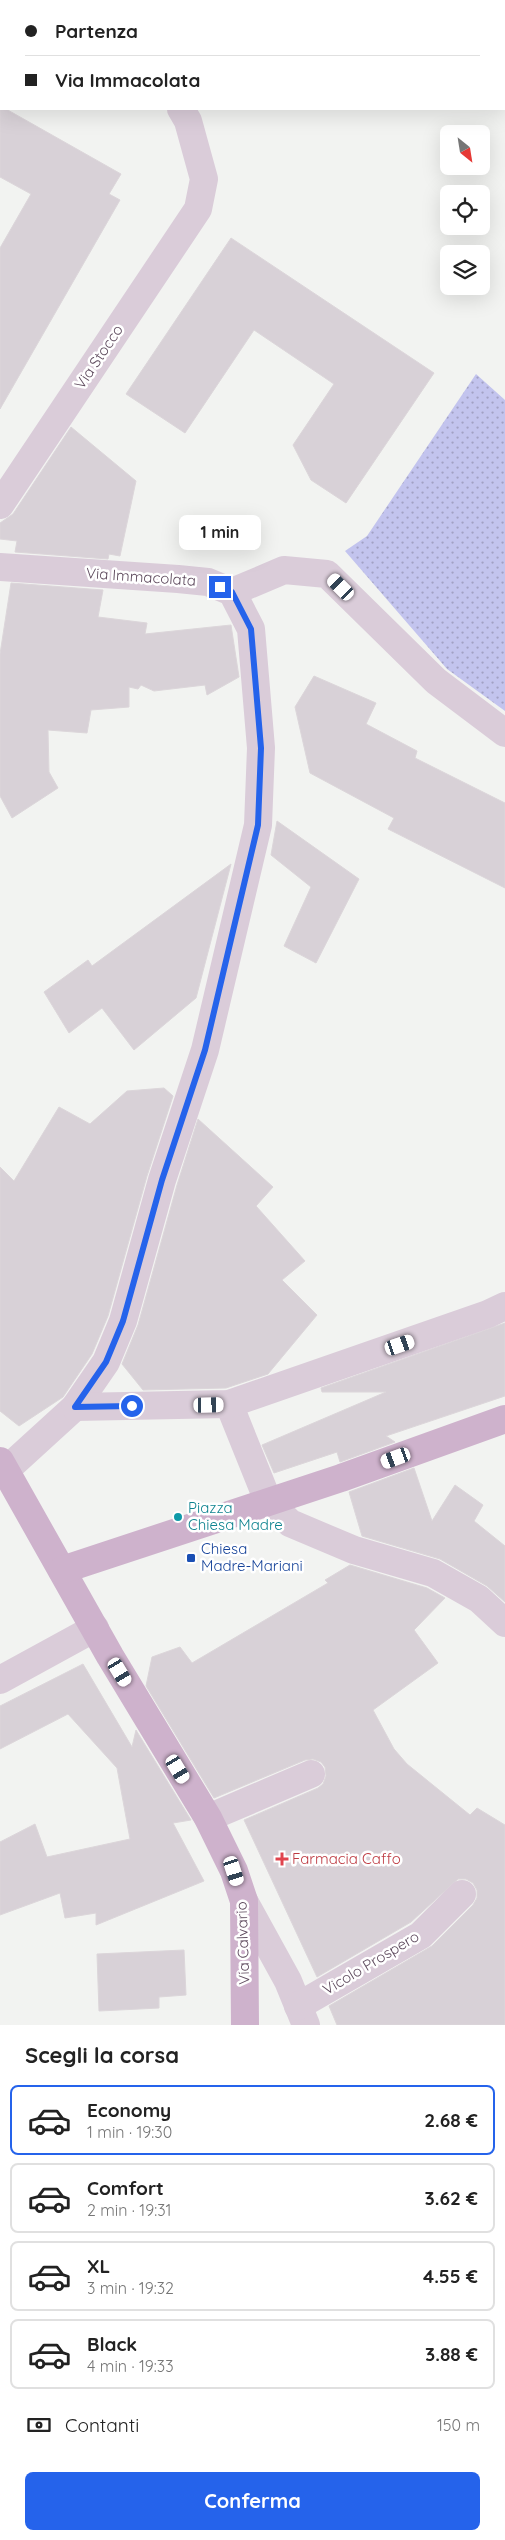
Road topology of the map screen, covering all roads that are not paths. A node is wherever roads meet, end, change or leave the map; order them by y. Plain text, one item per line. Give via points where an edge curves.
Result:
1 (182, 110) edge
2 (0, 505) edge
3 (0, 567) edge
4 (232, 592) junction
5 (505, 732) edge
6 (505, 1306) edge
7 (235, 1403) junction
8 (75, 1407) junction
9 (505, 1419) edge
10 (3, 1466) edge
11 (275, 1499) junction
12 (62, 1570) junction
13 (501, 1612) edge
14 (95, 1628) junction
15 (0, 1680) edge
16 (311, 1774) dead end
17 (208, 1818) junction
18 (462, 1894) dead end
19 (244, 1901) junction
20 (302, 2016) edge
21 (244, 2025) edge

1 - 2 street, Via Stocco via 188,121 204,179 198,209
3 - 4 street, Via Immacolata via 186,579 208,582
4 - 5 street via 284,570 327,574 436,681
4 - 8 street via 251,629 261,748 258,825 205,1050 162,1180 123,1321 106,1362
6 - 7 street
7 - 8 street
7 - 11 street
8 - 10 street
9 - 11 main road
10 - 12 main road, Via Calvario
11 - 12 main road
11 - 13 street via 290,1523 354,1550 433,1573
12 - 14 main road, Via Calvario
14 - 15 street
14 - 17 main road, Via Calvario
16 - 17 street
17 - 19 main road, Via Calvario via 234,1871
18 - 20 street, Vicolo Prospero via 421,1935
19 - 20 street via 288,1981
19 - 21 main road, Via Calvario

